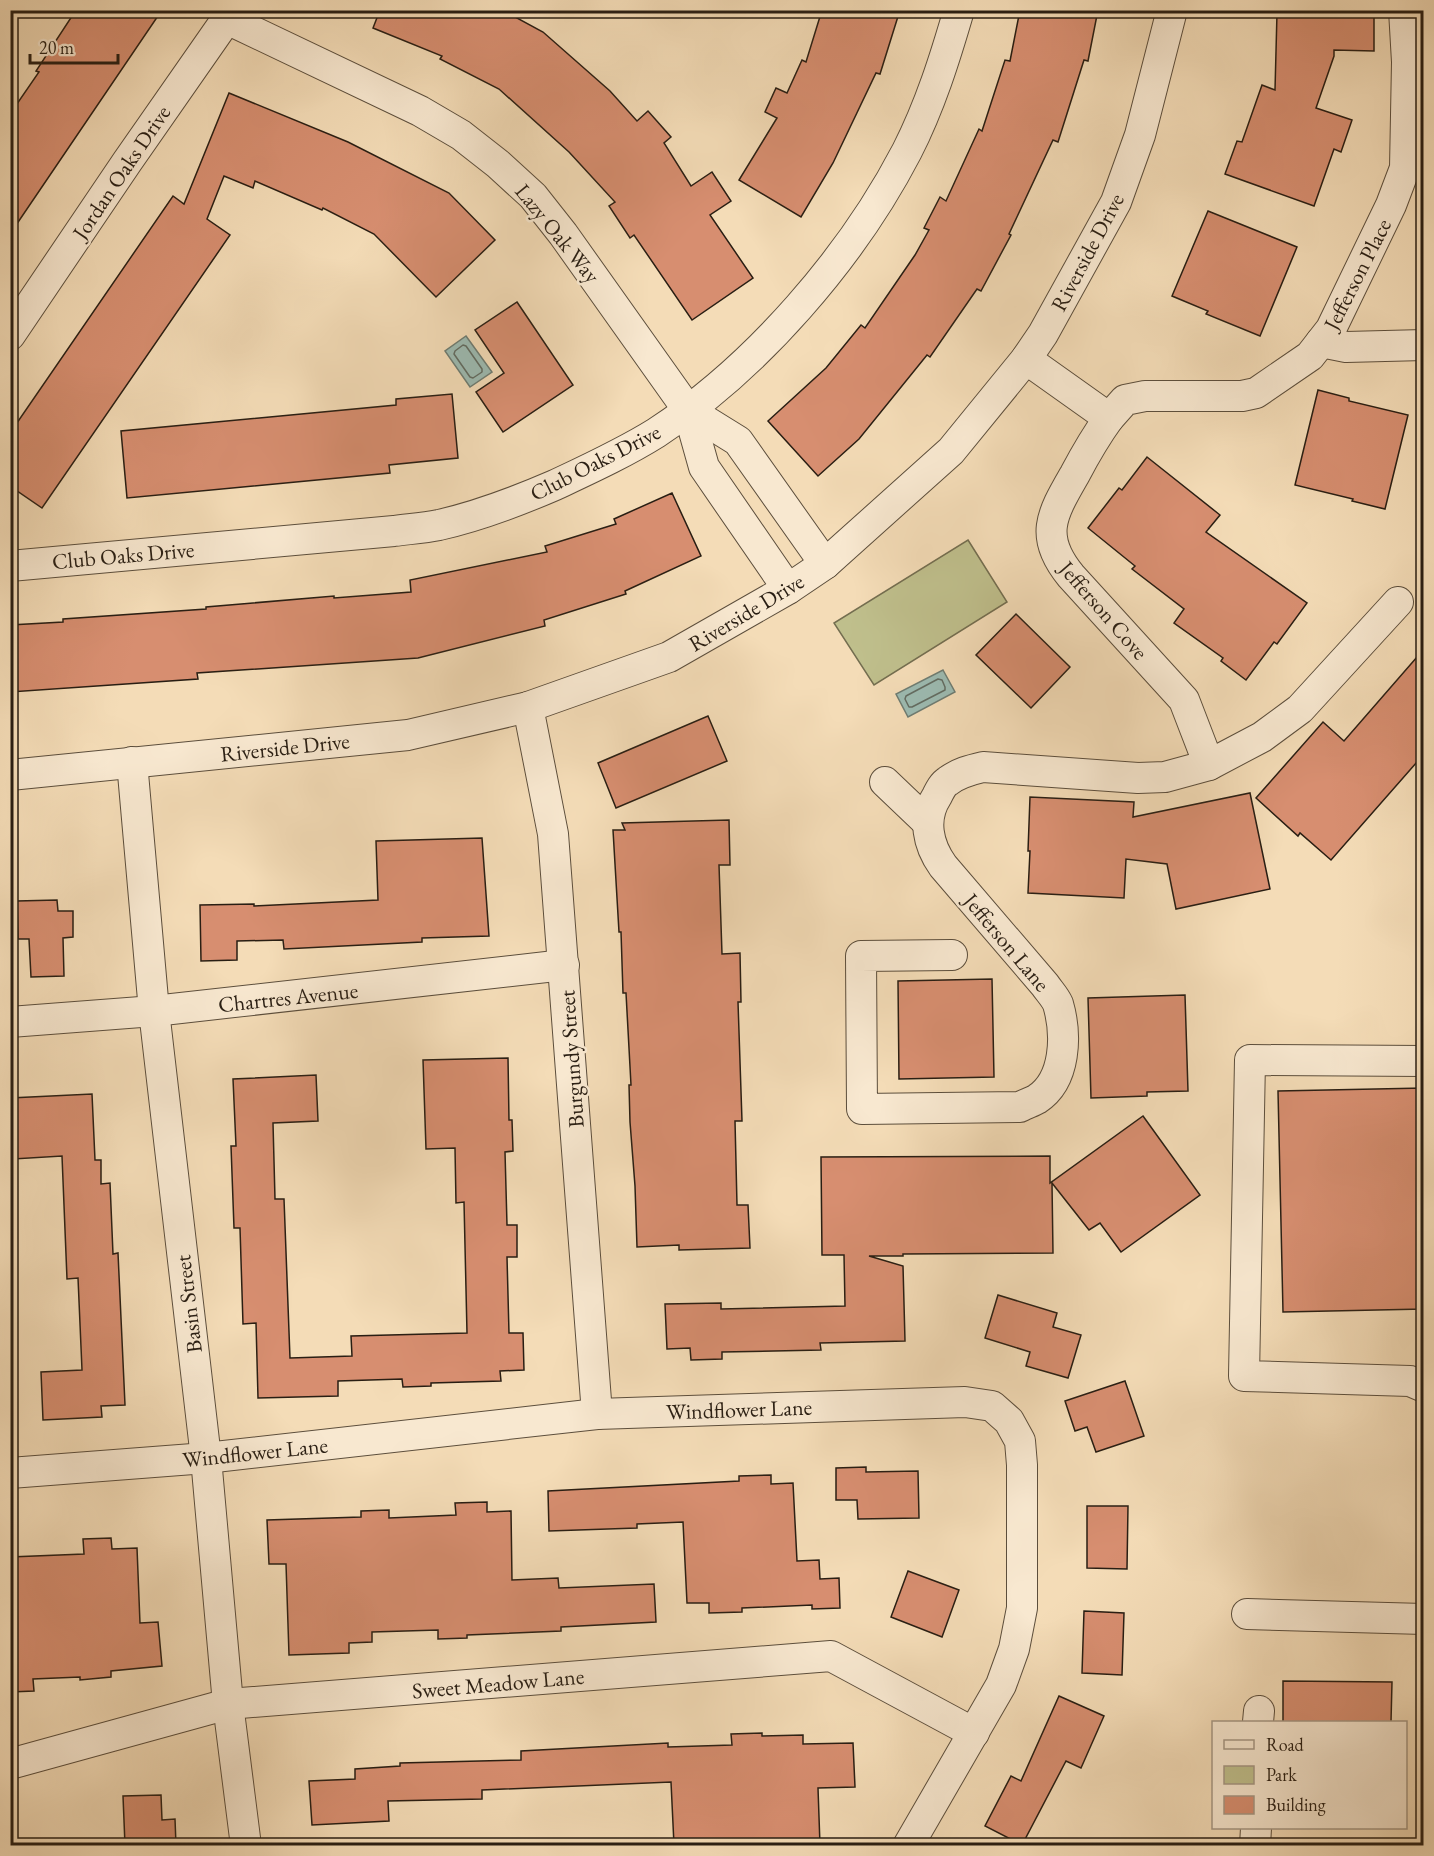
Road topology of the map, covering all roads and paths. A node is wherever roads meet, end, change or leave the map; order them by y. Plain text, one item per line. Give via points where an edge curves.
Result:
1 (959, 10) edge
2 (1172, 10) edge
3 (1404, 10) edge
4 (230, 15) edge
5 (10, 335) edge
6 (1321, 342) junction
7 (1424, 345) edge
8 (1026, 359) junction
9 (688, 410) junction
10 (1108, 418) junction
11 (825, 564) junction
12 (10, 566) edge
13 (788, 589) junction
14 (1398, 603) dead end
15 (528, 707) junction
16 (132, 762) junction
17 (1209, 765) junction
18 (10, 775) edge
19 (885, 782) dead end
20 (928, 823) junction
21 (952, 955) dead end
22 (564, 965) junction
23 (154, 1011) junction
24 (10, 1022) edge
25 (1424, 1061) edge
26 (1424, 1387) edge
27 (597, 1414) junction
28 (206, 1458) junction
29 (10, 1473) edge
30 (1247, 1614) dead end
31 (1424, 1619) edge
32 (228, 1704) junction
33 (974, 1734) junction
34 (10, 1764) edge
35 (1256, 1829) edge
36 (246, 1845) edge
37 (908, 1845) edge
38 (1255, 1845) edge

1 - 9 street, Club Oaks Drive via 940,74 908,150 864,224 812,292 753,355
2 - 8 street, Riverside Drive via 1140,135 1116,202
3 - 6 street, Jefferson Place via 1405,168 1332,329
4 - 5 street, Jordan Oaks Drive
4 - 9 street, Lazy Oak Way via 420,111 461,135 498,164 533,196 563,234
6 - 7 street via 1346,347
6 - 10 street, Jefferson Place via 1310,356 1256,393 1145,396 1125,400
8 - 10 street
8 - 11 street, Riverside Drive via 951,451
9 - 11 street, Lazy Oak Way via 738,441
9 - 12 street, Club Oaks Drive via 591,469 527,497 439,525
9 - 13 street, Lazy Oak Way via 704,467
10 - 17 street, Jefferson Cove via 1056,506 1052,542 1064,568 1184,700
11 - 13 street, Riverside Drive
13 - 15 street, Riverside Drive via 669,657
14 - 17 street via 1300,709 1262,737
15 - 16 street, Riverside Drive via 408,735
15 - 22 street, Burgundy Street via 553,834
16 - 18 street, Riverside Drive
16 - 23 street, Basin Street
17 - 20 street via 1165,777 1138,778 983,767 963,771 945,782
19 - 20 street
20 - 21 street, Jefferson Lane via 934,853 943,866 1046,985 1057,1003 1062,1024 1060,1068 1037,1099 1020,1107 862,1109 861,956
22 - 23 street, Chartres Avenue
22 - 27 street, Burgundy Street
23 - 24 street, Chartres Avenue
23 - 28 street, Basin Street
25 - 26 street via 1250,1060 1245,1376 1410,1381
27 - 28 street, Windflower Lane
27 - 33 street, Windflower Lane via 965,1402 992,1406 1009,1421 1020,1441 1022,1608 1004,1676
28 - 29 street, Windflower Lane
28 - 32 street, Basin Street
30 - 31 street
32 - 33 street, Sweet Meadow Lane via 831,1656
32 - 34 street, Sweet Meadow Lane
32 - 36 street, Basin Street
33 - 37 street, Windflower Lane
35 - 38 street

